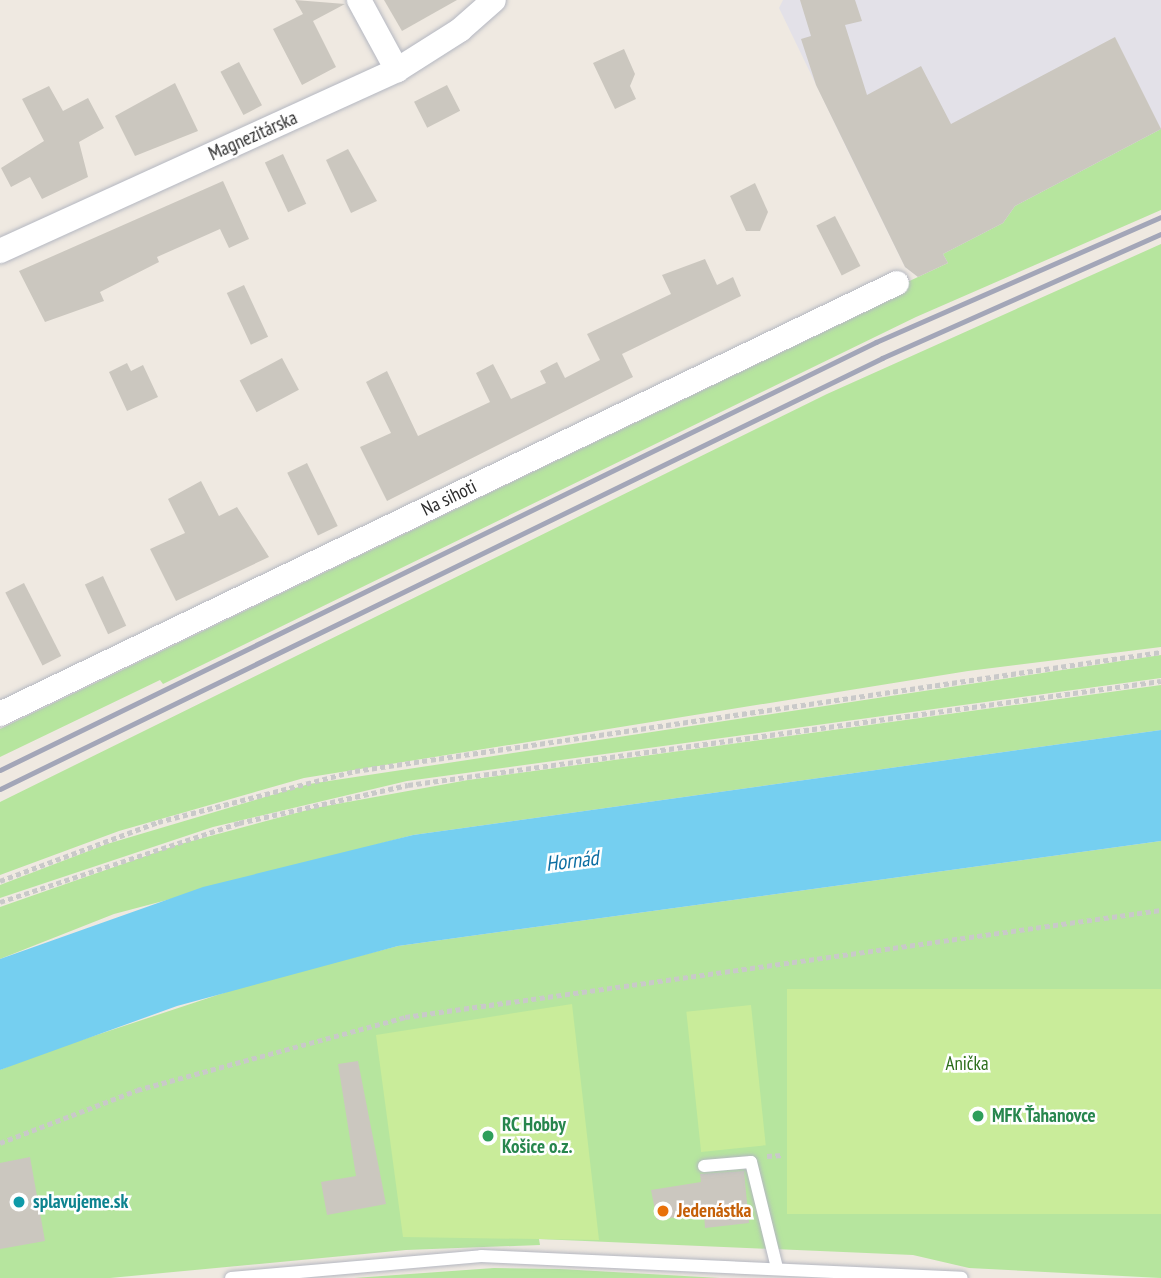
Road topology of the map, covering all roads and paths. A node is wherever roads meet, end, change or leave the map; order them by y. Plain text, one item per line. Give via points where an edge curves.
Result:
1 (359, 0) edge
2 (494, 0) edge
3 (397, 70) junction
4 (0, 251) edge
5 (897, 282) dead end
6 (1161, 652) edge
7 (1161, 681) edge
8 (0, 714) edge
9 (0, 881) edge
10 (0, 902) edge
11 (1161, 911) edge
12 (0, 1143) edge
13 (704, 1166) dead end
14 (777, 1268) junction
15 (232, 1278) edge
16 (961, 1278) edge

1 - 3 street
2 - 3 street, Magnezitárska via 460,30
3 - 4 street, Magnezitárska
5 - 8 street, Na sihoti
6 - 9 path via 355,771 158,822
7 - 10 path via 408,785 239,823
11 - 12 path via 405,1017 149,1086
13 - 14 lane via 751,1162
14 - 15 lane via 481,1256
14 - 16 lane

